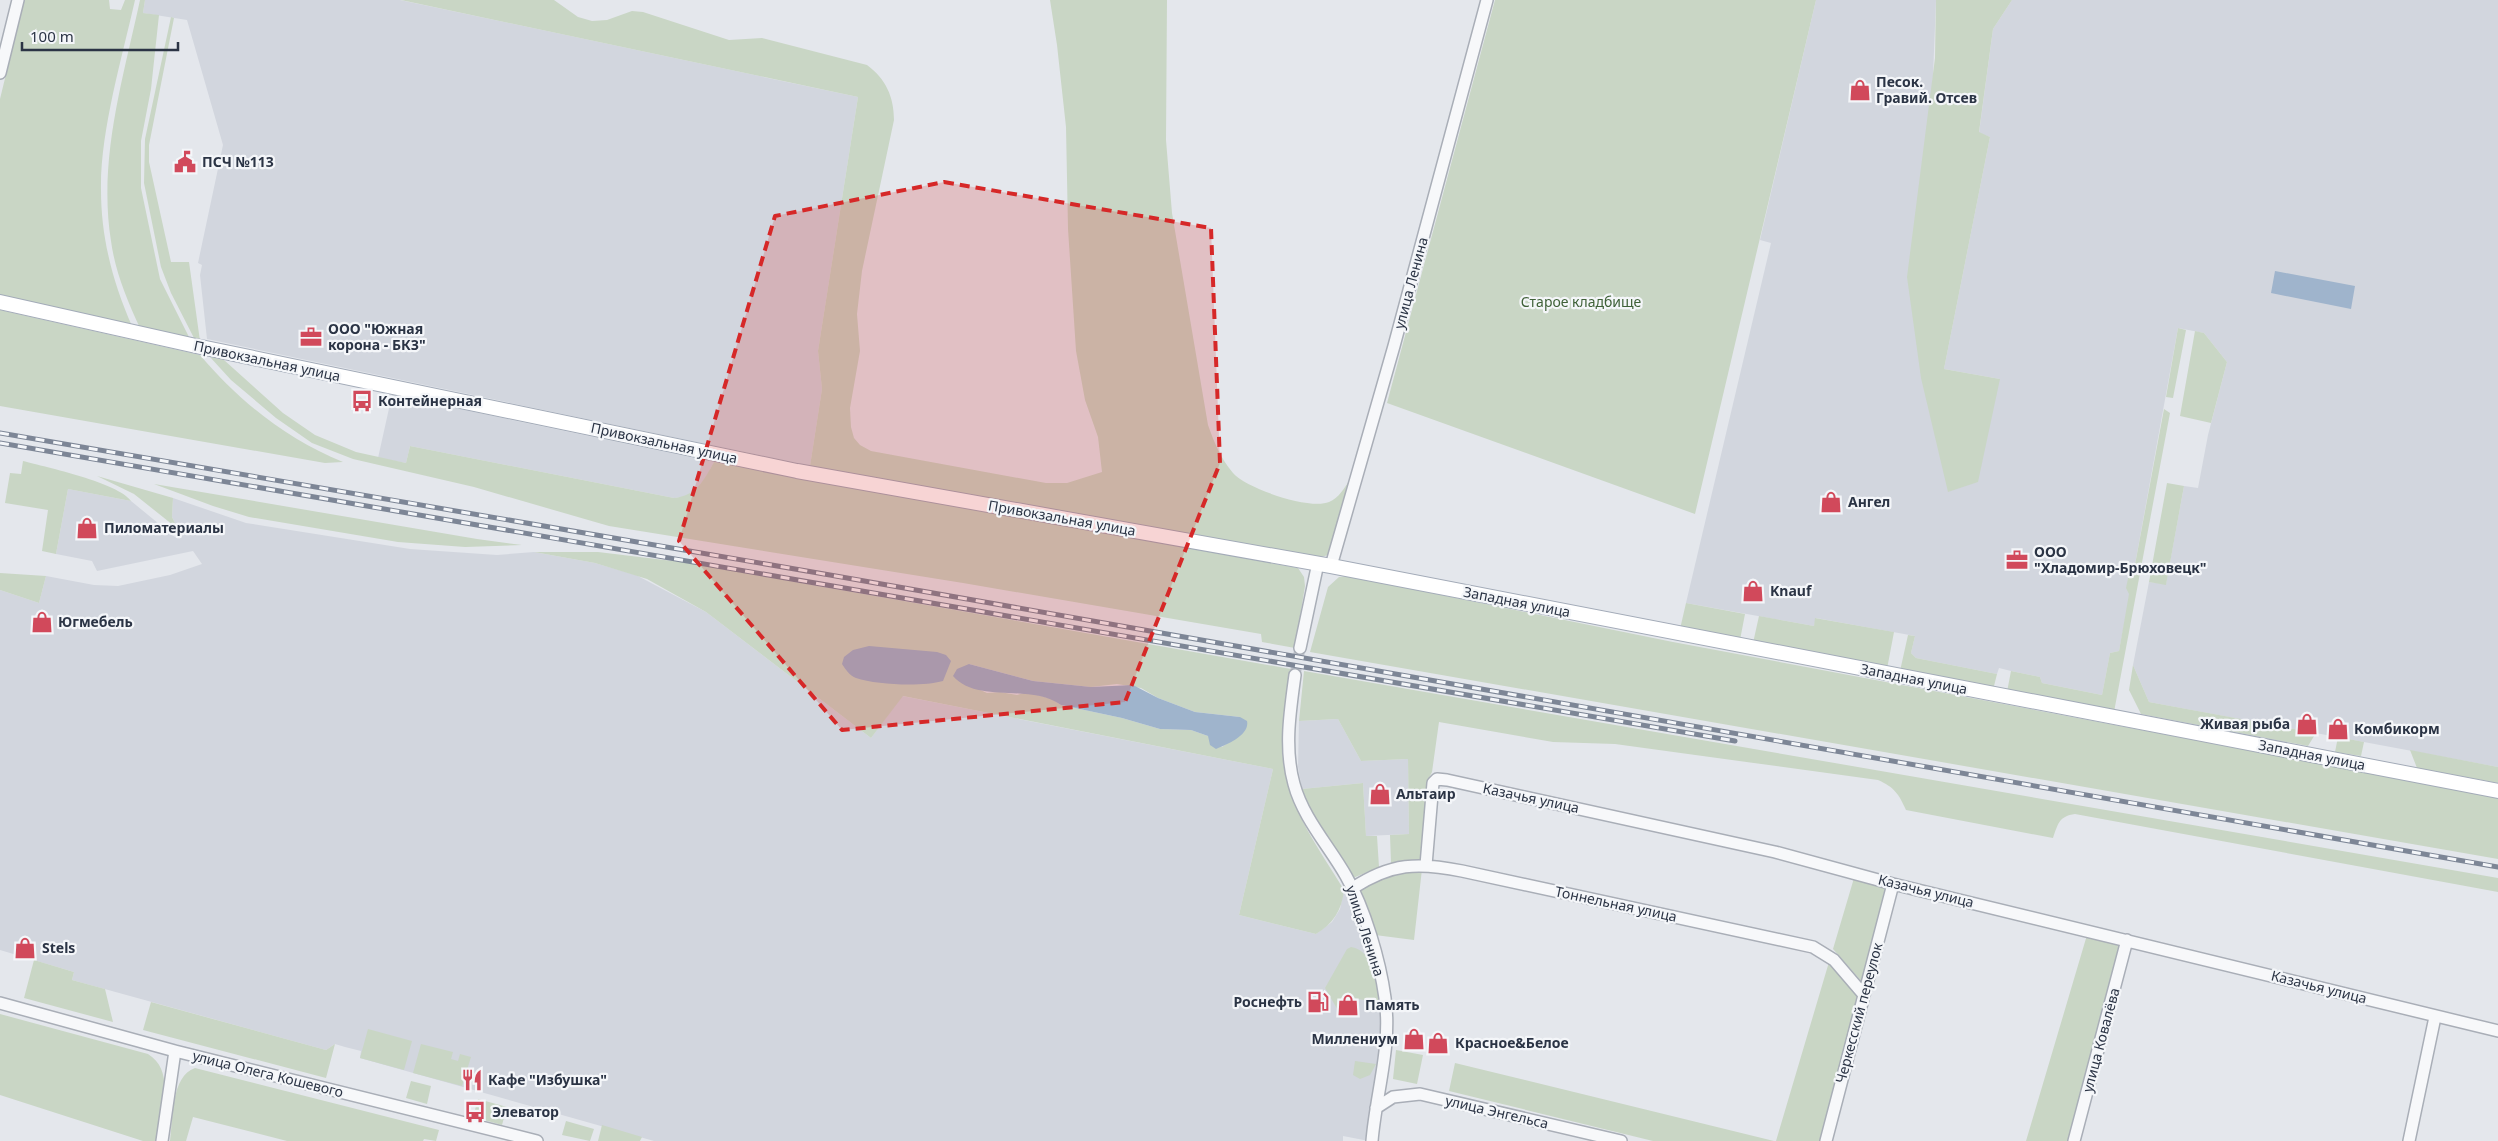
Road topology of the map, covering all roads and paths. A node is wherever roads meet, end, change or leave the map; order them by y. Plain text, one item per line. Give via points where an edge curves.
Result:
1 (18, 0) edge
2 (1486, 0) edge
3 (1, 68) edge
4 (0, 302) edge
5 (1325, 564) junction
6 (1300, 648) tunnel mouth
7 (1295, 675) tunnel mouth
8 (2498, 791) edge
9 (1426, 865) junction
10 (1893, 884) junction
11 (1353, 888) junction
12 (2127, 940) junction
13 (1864, 995) junction
14 (0, 1004) edge
15 (2435, 1016) junction
16 (2498, 1031) edge
17 (175, 1051) junction
18 (1376, 1108) junction
19 (162, 1141) edge
20 (537, 1141) edge
21 (1372, 1141) edge
22 (1620, 1141) edge
23 (1826, 1141) edge
24 (2074, 1141) edge
25 (2408, 1141) edge

1 - 3 street
2 - 5 street, улица Ленина via 1394,346
4 - 5 main road, Привокзальная улица via 798,471
5 - 6 street, улица Ленина
5 - 8 main road, Западная улица
7 - 11 street, улица Ленина via 1288,732 1294,784 1305,811
9 - 10 street, Казачья улица via 1433,783 1441,779 1775,852
9 - 11 street, Тоннельная улица via 1380,872
9 - 13 street, Тоннельная улица via 1813,947 1834,960
10 - 12 street, Казачья улица
10 - 13 street, Черкесский переулок
11 - 18 street, улица Ленина via 1385,998 1387,1042
12 - 15 street, Казачья улица
12 - 24 street, улица Ковалёва
13 - 23 street, Черкесский переулок
14 - 17 street, улица Олега Кошевого
15 - 16 street, Казачья улица
15 - 25 street
17 - 19 street
17 - 20 street, улица Олега Кошевого
18 - 21 street, улица Ленина
18 - 22 street, улица Энгельса via 1392,1097 1420,1094

